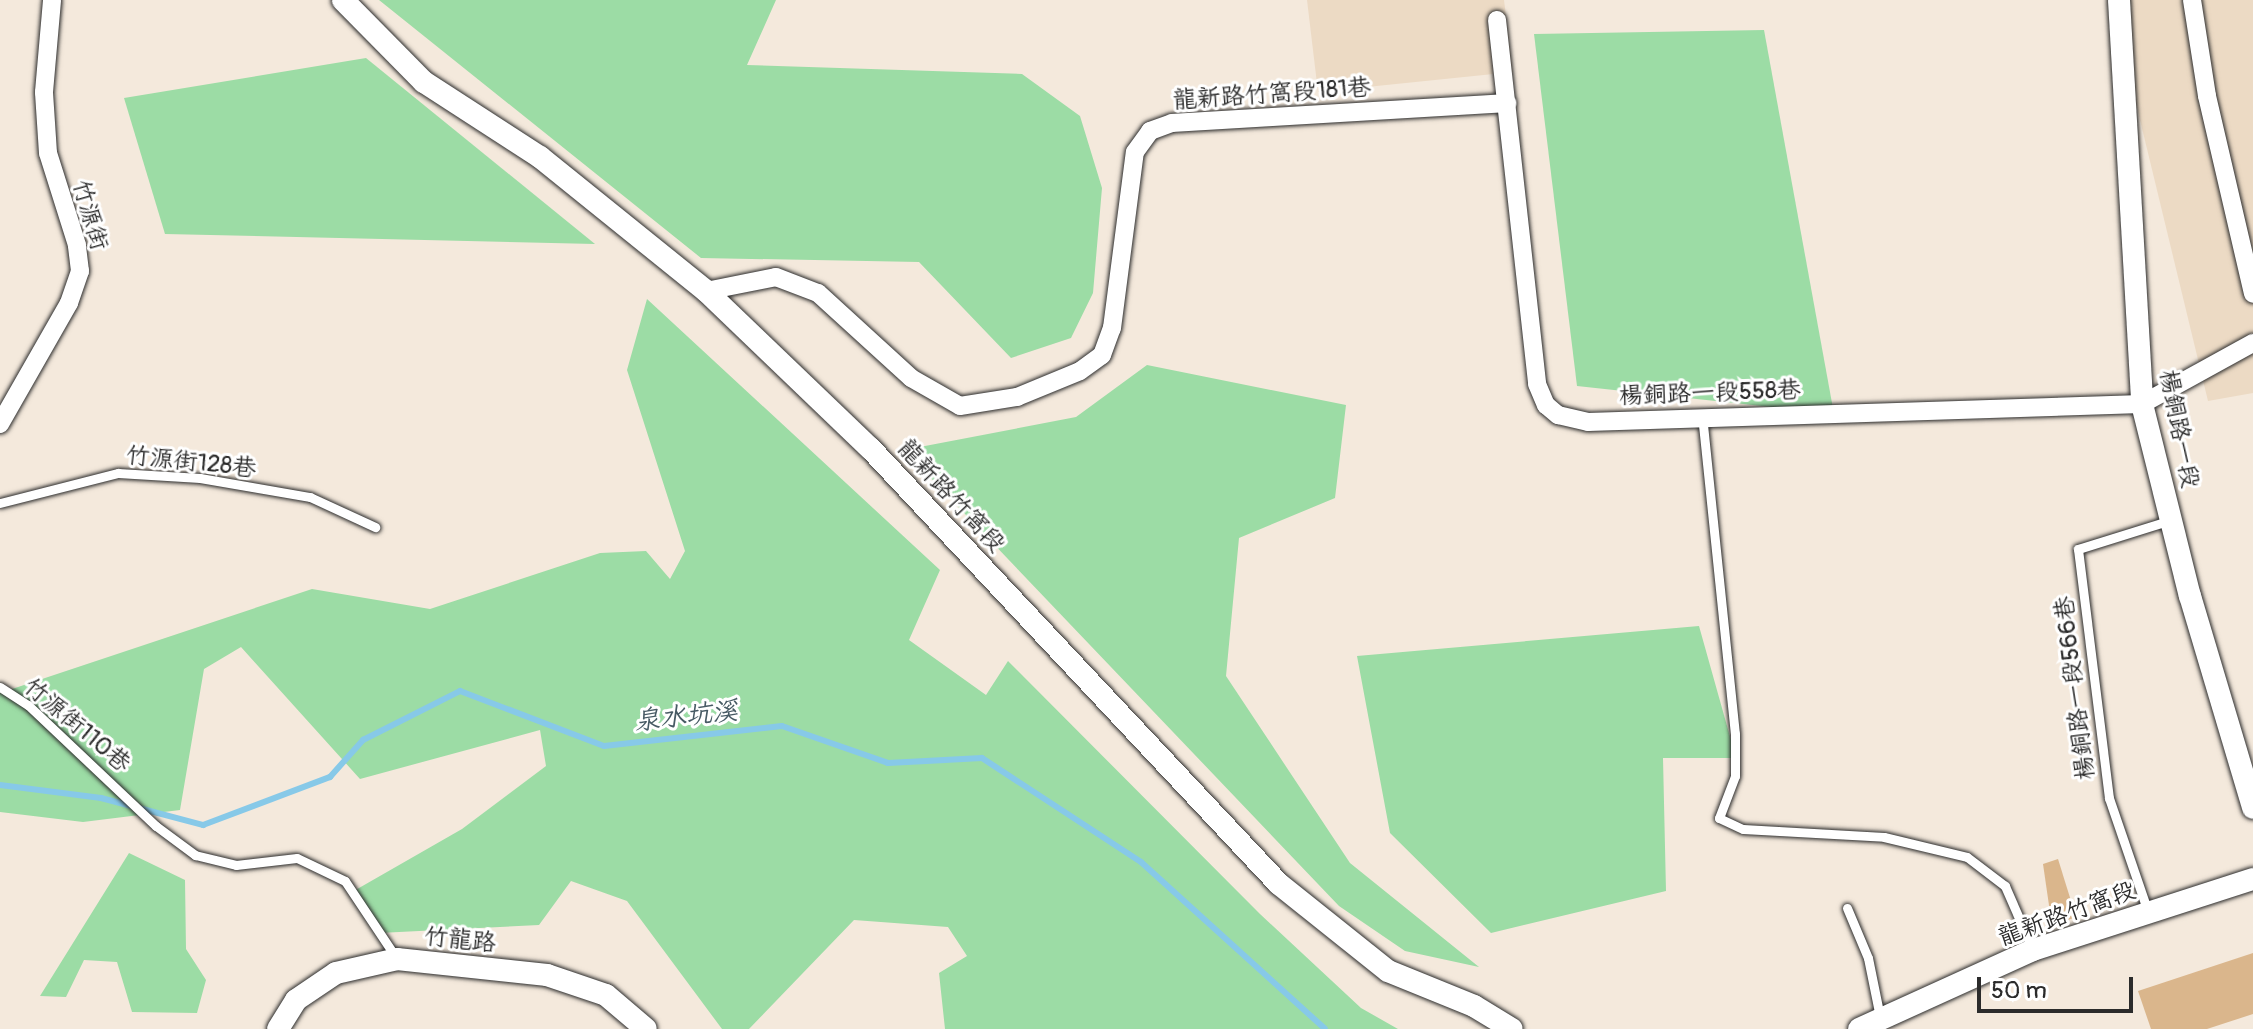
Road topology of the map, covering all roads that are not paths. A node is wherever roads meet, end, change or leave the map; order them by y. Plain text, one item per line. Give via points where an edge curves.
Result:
1 (52, 0) edge
2 (343, 0) edge
3 (2119, 0) edge
4 (2192, 0) edge
5 (1497, 20) dead end
6 (1507, 103) junction
7 (706, 291) junction
8 (2253, 294) edge
9 (2253, 343) edge
10 (2142, 404) junction
11 (1702, 415) junction
12 (0, 424) edge
13 (0, 503) edge
14 (2171, 520) junction
15 (375, 527) dead end
16 (0, 687) edge
17 (2253, 808) edge
18 (2253, 879) edge
19 (1847, 908) dead end
20 (2148, 912) junction
21 (2033, 950) junction
22 (397, 959) junction
23 (1881, 1020) junction
24 (278, 1029) edge
25 (646, 1029) edge
26 (1512, 1029) edge
27 (1859, 1029) edge

1 - 12 street, 竹源街 via 44,92 48,153 80,271 69,303
2 - 7 street, 龍新路竹窩段 via 424,82 540,157
3 - 10 street, 楊銅路一段
4 - 8 street via 2207,96
5 - 6 street, 楊銅路一段558巷
6 - 7 street, 龍新路竹窩段181巷 via 1172,123 1150,131 1135,152 1112,328 1102,355 1080,371 1017,397 960,406 911,378 818,293 776,277
6 - 11 street, 楊銅路一段558巷 via 1537,384 1546,405 1558,415 1588,422
7 - 26 street, 龍新路竹窩段 via 870,448 1279,884 1388,971 1474,1006
9 - 10 street, 楊銅路一段558巷
10 - 11 street, 楊銅路一段558巷
10 - 14 street, 楊銅路一段
11 - 21 lane via 1735,734 1735,776 1719,818 1743,829 1884,837 1967,857 2005,886
13 - 15 lane, 竹源街128巷 via 118,473 200,478 310,497
14 - 17 street, 楊銅路一段
14 - 20 lane, 楊銅路一段566巷 via 2078,549 2109,798
16 - 22 lane, 竹源街110巷 via 28,705 156,826 212,862 297,858 328,870 360,897
18 - 20 street, 龍新路竹窩段
19 - 23 lane via 1868,958
20 - 21 street, 龍新路竹窩段
21 - 23 street, 龍新路竹窩段
22 - 24 street, 竹龍路 via 336,973 296,1000
22 - 25 street, 竹龍路 via 547,975 606,995
23 - 27 street, 龍新路竹窩段

